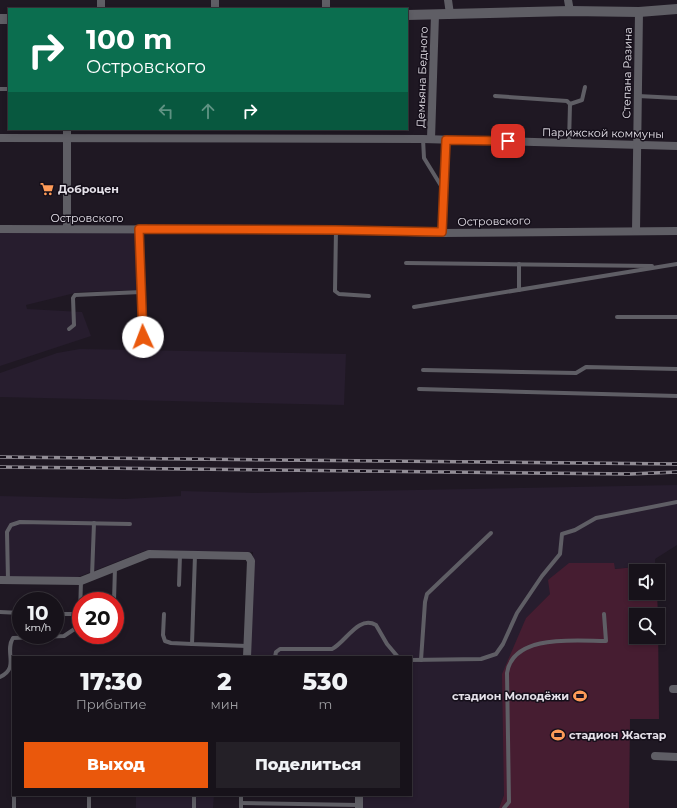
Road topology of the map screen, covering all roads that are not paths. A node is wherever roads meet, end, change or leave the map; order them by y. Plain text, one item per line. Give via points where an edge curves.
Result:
1 (448, 0) edge
2 (568, 0) edge
3 (677, 9) edge
4 (570, 11) junction
5 (639, 12) junction
6 (450, 14) junction
7 (408, 15) edge
8 (435, 15) junction
9 (585, 87) dead end
10 (495, 96) dead end
11 (638, 96) junction
12 (677, 98) edge
13 (570, 104) junction
14 (67, 130) edge
15 (0, 138) edge
16 (67, 139) junction
17 (427, 139) junction
18 (446, 140) junction
19 (569, 143) junction
20 (638, 145) junction
21 (677, 146) edge
22 (444, 191) junction
23 (0, 229) edge
24 (67, 229) junction
25 (139, 229) junction
26 (336, 230) junction
27 (636, 230) junction
28 (677, 231) edge
29 (442, 232) junction
30 (406, 263) dead end
31 (519, 264) junction
32 (677, 264) edge
33 (664, 266) junction
34 (519, 290) junction
35 (141, 292) junction
36 (369, 296) dead end
37 (414, 308) dead end
38 (617, 317) dead end
39 (677, 317) edge
40 (68, 329) dead end
41 (144, 354) dead end
42 (677, 369) edge
43 (423, 370) dead end
44 (419, 390) dead end
45 (677, 396) edge
46 (677, 502) edge
47 (94, 523) junction
48 (130, 524) dead end
49 (491, 533) dead end
50 (180, 554) junction
51 (195, 555) junction
52 (115, 566) junction
53 (92, 576) junction
54 (4, 580) edge
55 (81, 580) junction
56 (179, 585) dead end
57 (81, 592) edge
58 (114, 592) edge
59 (0, 612) edge
60 (12, 613) edge
61 (164, 614) dead end
62 (604, 614) dead end
63 (72, 631) edge
64 (192, 644) junction
65 (247, 646) junction
66 (247, 656) edge
67 (275, 656) edge
68 (397, 656) edge
69 (412, 660) edge
70 (421, 660) junction
71 (0, 677) edge
72 (655, 756) dead end
73 (677, 757) edge
74 (14, 796) edge
75 (89, 796) edge
76 (194, 796) edge
77 (241, 806) edge
78 (359, 806) edge
79 (14, 808) edge
80 (89, 808) edge
81 (194, 808) edge
82 (504, 808) edge

1 - 6 street
2 - 4 street
3 - 5 street
4 - 5 street
4 - 6 street
5 - 11 street, Степана Разина
6 - 8 street
7 - 8 street
8 - 17 street, Демьяна Бедного
9 - 13 lane via 582,100
10 - 13 lane via 562,100
11 - 12 lane
11 - 20 street, Степана Разина
13 - 19 lane
14 - 16 street
15 - 16 street, Парижской коммуны
16 - 17 street, Парижской коммуны
16 - 24 street
17 - 18 street, Парижской коммуны
17 - 22 lane via 424,158
18 - 19 street, Парижской коммуны
18 - 22 street
19 - 20 street, Парижской коммуны
20 - 21 street, Парижской коммуны
20 - 27 street, Степана Разина
22 - 29 street
23 - 24 street, Островского
24 - 25 street, Островского
25 - 26 street, Островского
25 - 35 lane
26 - 29 street, Островского
26 - 36 lane via 335,291 339,294
27 - 28 street, Островского
27 - 29 street, Островского
30 - 31 lane
31 - 33 lane
31 - 34 lane
32 - 33 lane
33 - 34 lane
34 - 37 lane
35 - 40 lane via 75,295 74,325
35 - 41 lane
38 - 39 lane
42 - 43 lane via 586,367 576,373
44 - 45 lane
46 - 70 lane via 596,518 562,534 560,554 517,613 496,654 481,659
47 - 48 lane
47 - 53 lane
47 - 54 lane via 20,522 11,525 7,532
49 - 70 lane via 427,594
50 - 51 street
50 - 52 street via 146,554
50 - 56 lane
51 - 64 lane
51 - 65 street via 250,557
52 - 53 street
52 - 58 lane
53 - 55 street
54 - 55 street
55 - 57 lane
59 - 60 lane
61 - 64 lane via 165,641
62 - 82 lane via 606,640 538,644 518,652 512,659 507,673 509,802
63 - 71 lane via 64,636 13,638 10,669
64 - 65 lane
65 - 66 street
67 - 68 lane via 276,651 280,649 332,649 358,626 367,622 376,625
69 - 70 lane
72 - 73 street
74 - 79 lane
75 - 80 lane
76 - 81 lane
77 - 78 lane

